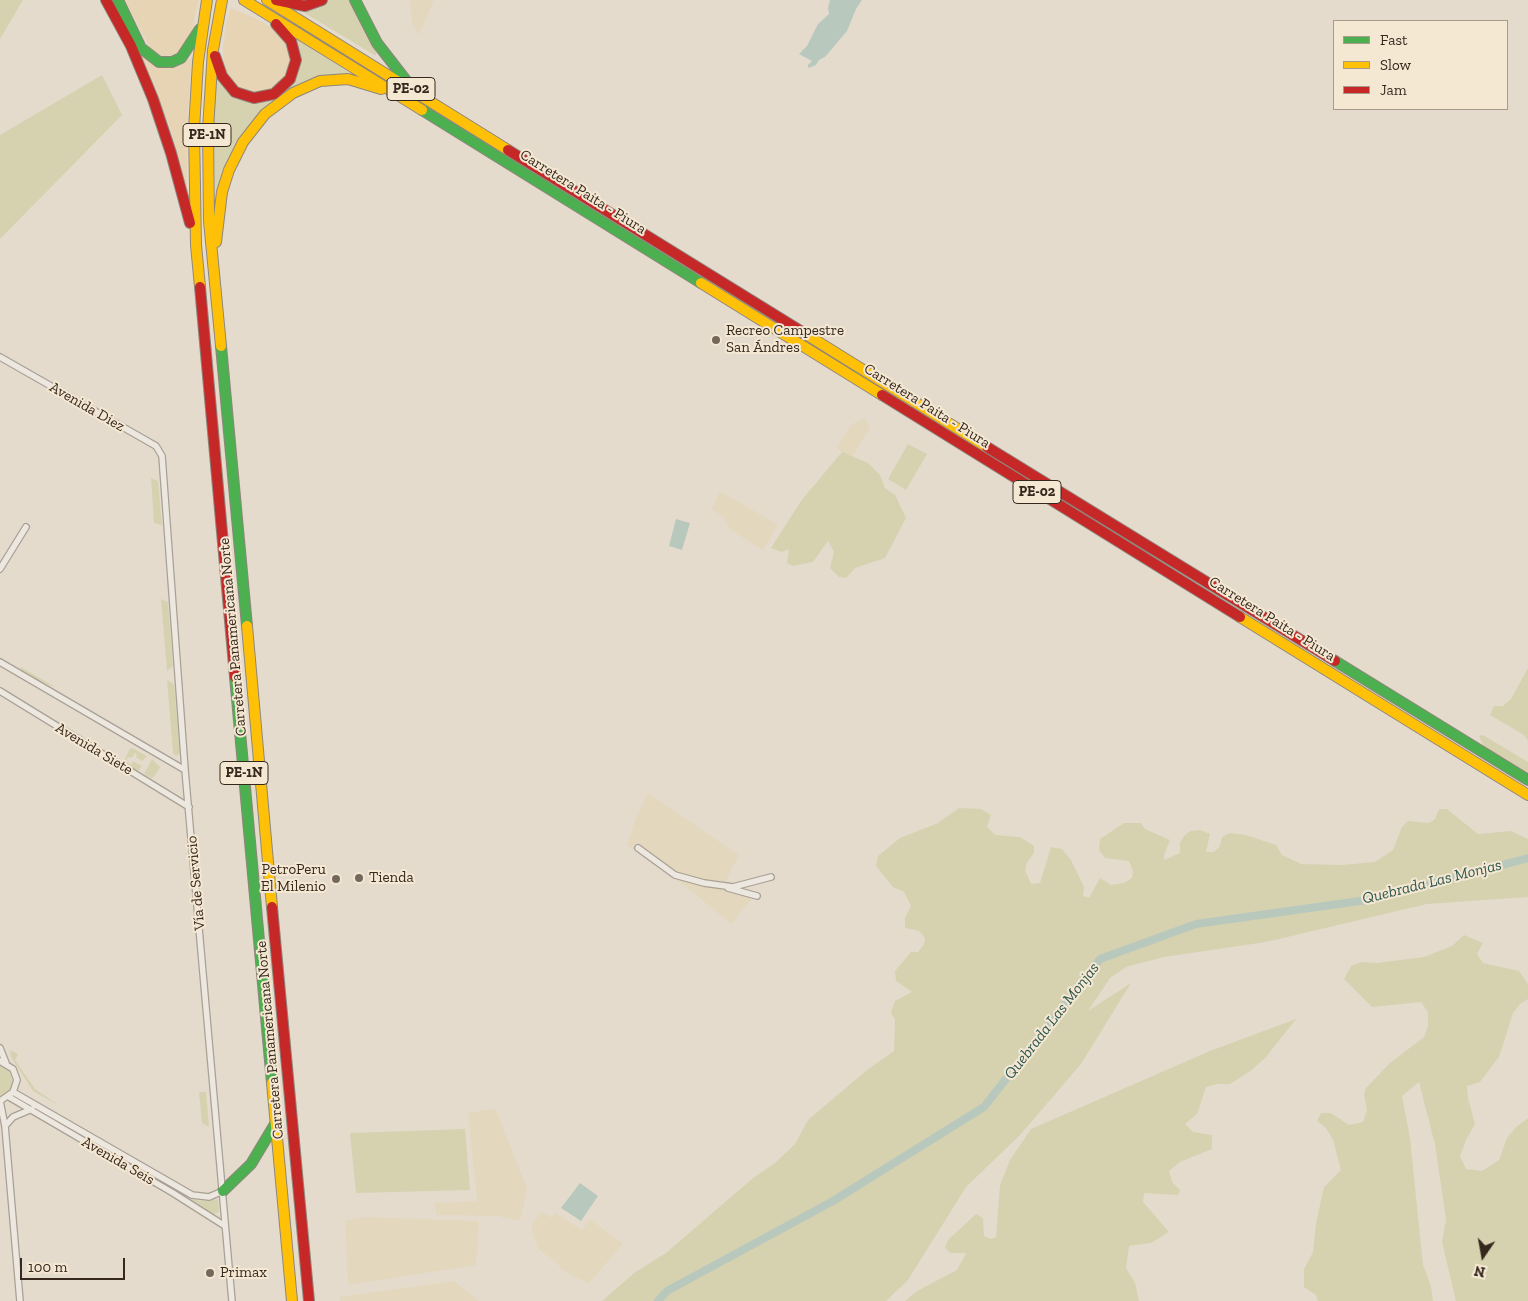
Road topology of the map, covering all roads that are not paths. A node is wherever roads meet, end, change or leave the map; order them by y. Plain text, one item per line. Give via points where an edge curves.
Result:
1 (106, 0) edge
2 (118, 0) edge
3 (207, 0) edge
4 (244, 0) edge
5 (267, 0) edge
6 (276, 0) edge
7 (322, 0) edge
8 (355, 0) edge
9 (222, 1) edge
10 (260, 10) junction
11 (203, 24) junction
12 (213, 50) junction
13 (415, 91) junction
14 (406, 99) junction
15 (196, 245) junction
16 (214, 270) junction
17 (0, 357) edge
18 (163, 465) joint
19 (26, 527) dead end
20 (0, 569) edge
21 (242, 581) junction
22 (226, 583) junction
23 (0, 662) edge
24 (0, 691) edge
25 (185, 770) junction
26 (1528, 780) edge
27 (1528, 795) edge
28 (188, 807) junction
29 (638, 848) dead end
30 (771, 876) dead end
31 (721, 886) junction
32 (757, 896) dead end
33 (284, 1022) junction
34 (266, 1024) junction
35 (0, 1048) edge
36 (3, 1062) edge
37 (11, 1095) junction
38 (0, 1101) edge
39 (38, 1107) junction
40 (30, 1109) junction
41 (275, 1124) junction
42 (5, 1126) junction
43 (223, 1191) junction
44 (225, 1226) junction
45 (20, 1301) edge
46 (232, 1301) edge
47 (292, 1301) edge
48 (308, 1301) edge

1 - 15 highway via 153,99
2 - 11 highway via 141,48 159,62 181,58
3 - 11 highway, Carretera Panamericana Norte / PE-1N
4 - 10 highway, PE-02
5 - 13 highway, Carretera Paita - Piura / PE-02
6 - 7 highway via 305,6
8 - 13 highway via 377,43
9 - 12 highway, Carretera Panamericana Norte / PE-1N
10 - 12 highway via 287,36 295,50 294,69 282,89 259,98 235,92 222,76
10 - 14 highway, Carretera Paita - Piura / PE-02
11 - 15 highway, Carretera Panamericana Norte / PE-1N via 194,129
12 - 16 highway, Carretera Panamericana Norte / PE-1N via 207,170
13 - 26 highway, Carretera Paita - Piura / PE-02
14 - 16 highway via 358,81 330,79 304,87 270,109 246,137 229,170 220,208
14 - 27 highway, Carretera Paita - Piura / PE-02
15 - 22 highway, Carretera Panamericana Norte / PE-1N
16 - 21 highway, Carretera Panamericana Norte / PE-1N
17 - 18 street, Avenida Diez via 156,446
18 - 25 street, Vía de Servicio
19 - 20 street
21 - 22 highway
21 - 33 highway, Carretera Panamericana Norte / PE-1N
22 - 34 highway, Carretera Panamericana Norte / PE-1N
23 - 25 street, Avenida Siete
24 - 28 street, Avenida Siete
25 - 28 street, Vía de Servicio
28 - 43 street, Vía de Servicio
29 - 31 street via 675,875
30 - 31 street via 744,885
31 - 32 street
33 - 34 highway
33 - 48 highway, Carretera Panamericana Norte / PE-1N
34 - 41 highway, Carretera Panamericana Norte / PE-1N
35 - 36 street
36 - 37 street via 16,1074 16,1087
37 - 38 street
37 - 39 street, Avenida Seis
37 - 40 street, Avenida Seis
38 - 42 street
39 - 40 street
39 - 43 street, Avenida Seis via 192,1195 209,1196
40 - 42 street via 12,1117
40 - 44 street, Avenida Seis
41 - 43 highway via 251,1164
41 - 47 highway, Carretera Panamericana Norte / PE-1N
42 - 45 street
43 - 44 street, Vía de Servicio
44 - 46 street, Vía de Servicio

